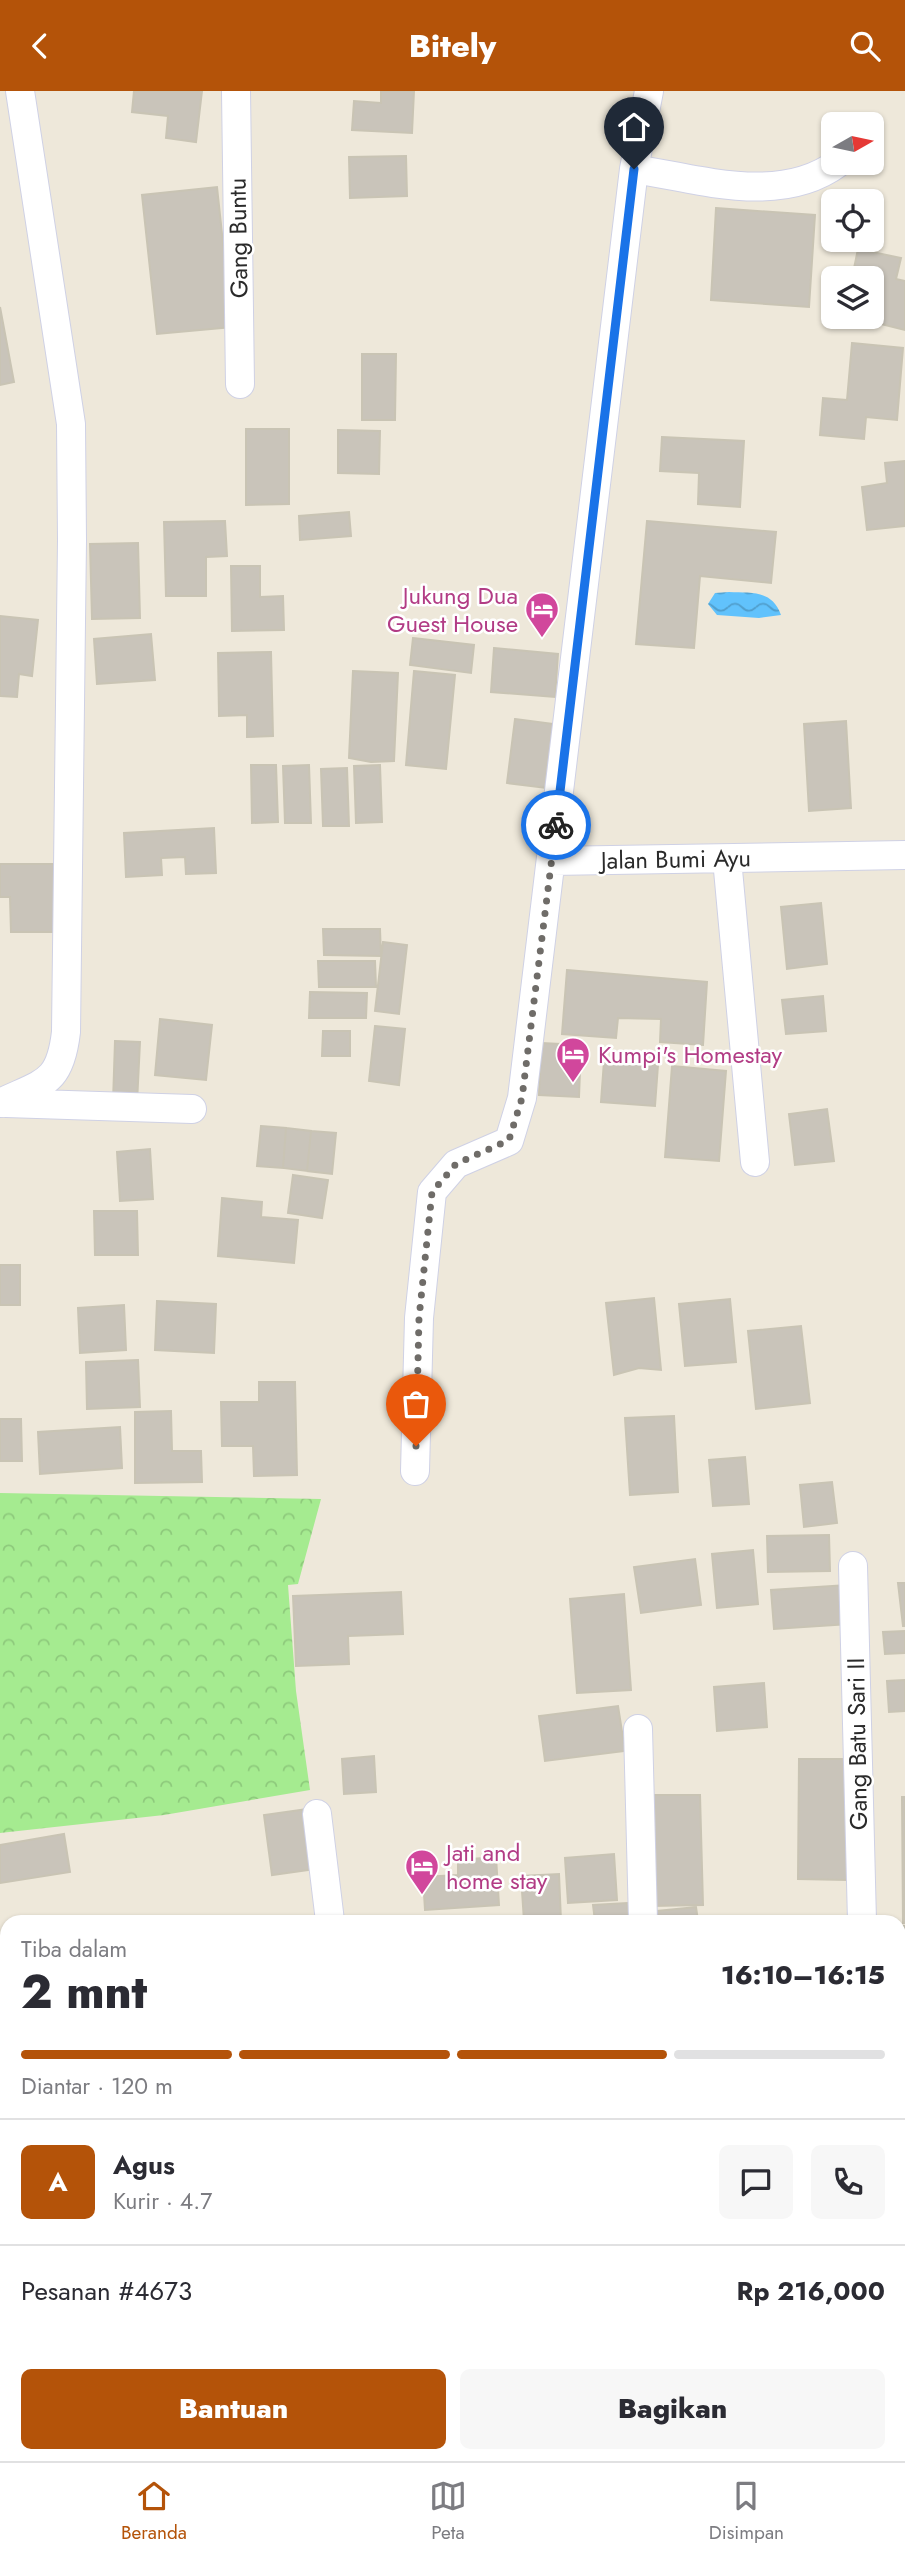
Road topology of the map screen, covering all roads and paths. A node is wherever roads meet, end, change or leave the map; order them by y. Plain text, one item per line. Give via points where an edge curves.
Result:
1 (20, 91) edge
2 (236, 91) edge
3 (649, 91) edge
4 (634, 169) junction
5 (821, 173) edge
6 (240, 384) dead end
7 (905, 855) edge
8 (727, 859) junction
9 (551, 861) junction
10 (0, 1103) edge
11 (192, 1109) dead end
12 (755, 1162) dead end
13 (415, 1471) dead end
14 (853, 1566) dead end
15 (638, 1729) dead end
16 (317, 1814) dead end
17 (329, 1915) edge
18 (643, 1915) edge
19 (862, 1915) edge

1 - 10 street via 71,424 66,1032 62,1062 46,1081
2 - 6 street, Gang Buntu
3 - 4 street
4 - 5 street via 777,186 808,181
4 - 9 street
7 - 8 street, Jalan Bumi Ayu
8 - 9 street, Jalan Bumi Ayu
8 - 12 street
9 - 13 street via 522,1098 509,1140 456,1164 432,1192 419,1318
10 - 11 street
14 - 19 street, Gang Batu Sari II
15 - 18 street
16 - 17 street

